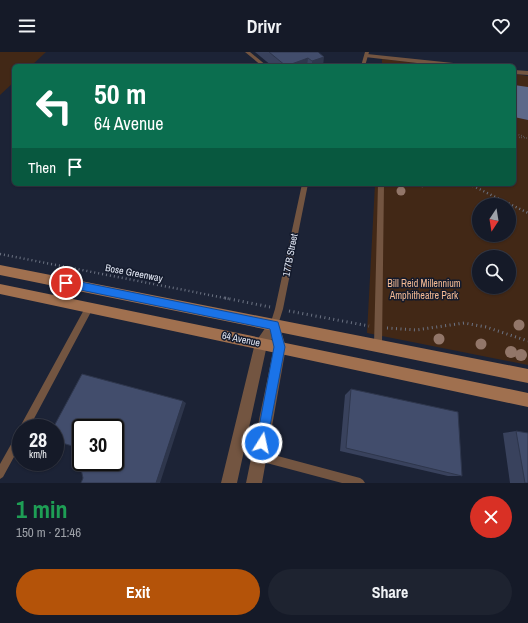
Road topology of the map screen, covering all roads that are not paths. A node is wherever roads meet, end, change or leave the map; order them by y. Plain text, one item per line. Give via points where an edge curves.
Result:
1 (247, 52) edge
2 (367, 54) edge
3 (262, 64) edge
4 (364, 64) edge
5 (447, 64) edge
6 (516, 72) edge
7 (528, 73) edge
8 (305, 186) edge
9 (381, 186) edge
10 (0, 270) edge
11 (0, 289) edge
12 (89, 308) junction
13 (274, 325) junction
14 (262, 343) junction
15 (378, 345) junction
16 (280, 347) junction
17 (528, 376) edge
18 (528, 400) edge
19 (29, 419) edge
20 (12, 451) edge
21 (260, 456) junction
22 (0, 474) edge
23 (229, 483) edge
24 (254, 483) edge
25 (360, 483) edge

1 - 3 lane
2 - 4 lane
2 - 5 street
6 - 7 street
8 - 13 lane, 177B Street via 280,309
9 - 15 lane
10 - 13 main road, 64 Avenue
11 - 12 main road, 64 Avenue
12 - 14 main road, 64 Avenue
12 - 19 lane
13 - 14 street, 177B Street
13 - 15 main road, 64 Avenue
13 - 16 street
14 - 16 main road, 64 Avenue
14 - 23 street, 177B Street
15 - 17 main road, 64 Avenue
16 - 18 main road, 64 Avenue
16 - 21 street
20 - 22 lane
21 - 24 street
21 - 25 lane

